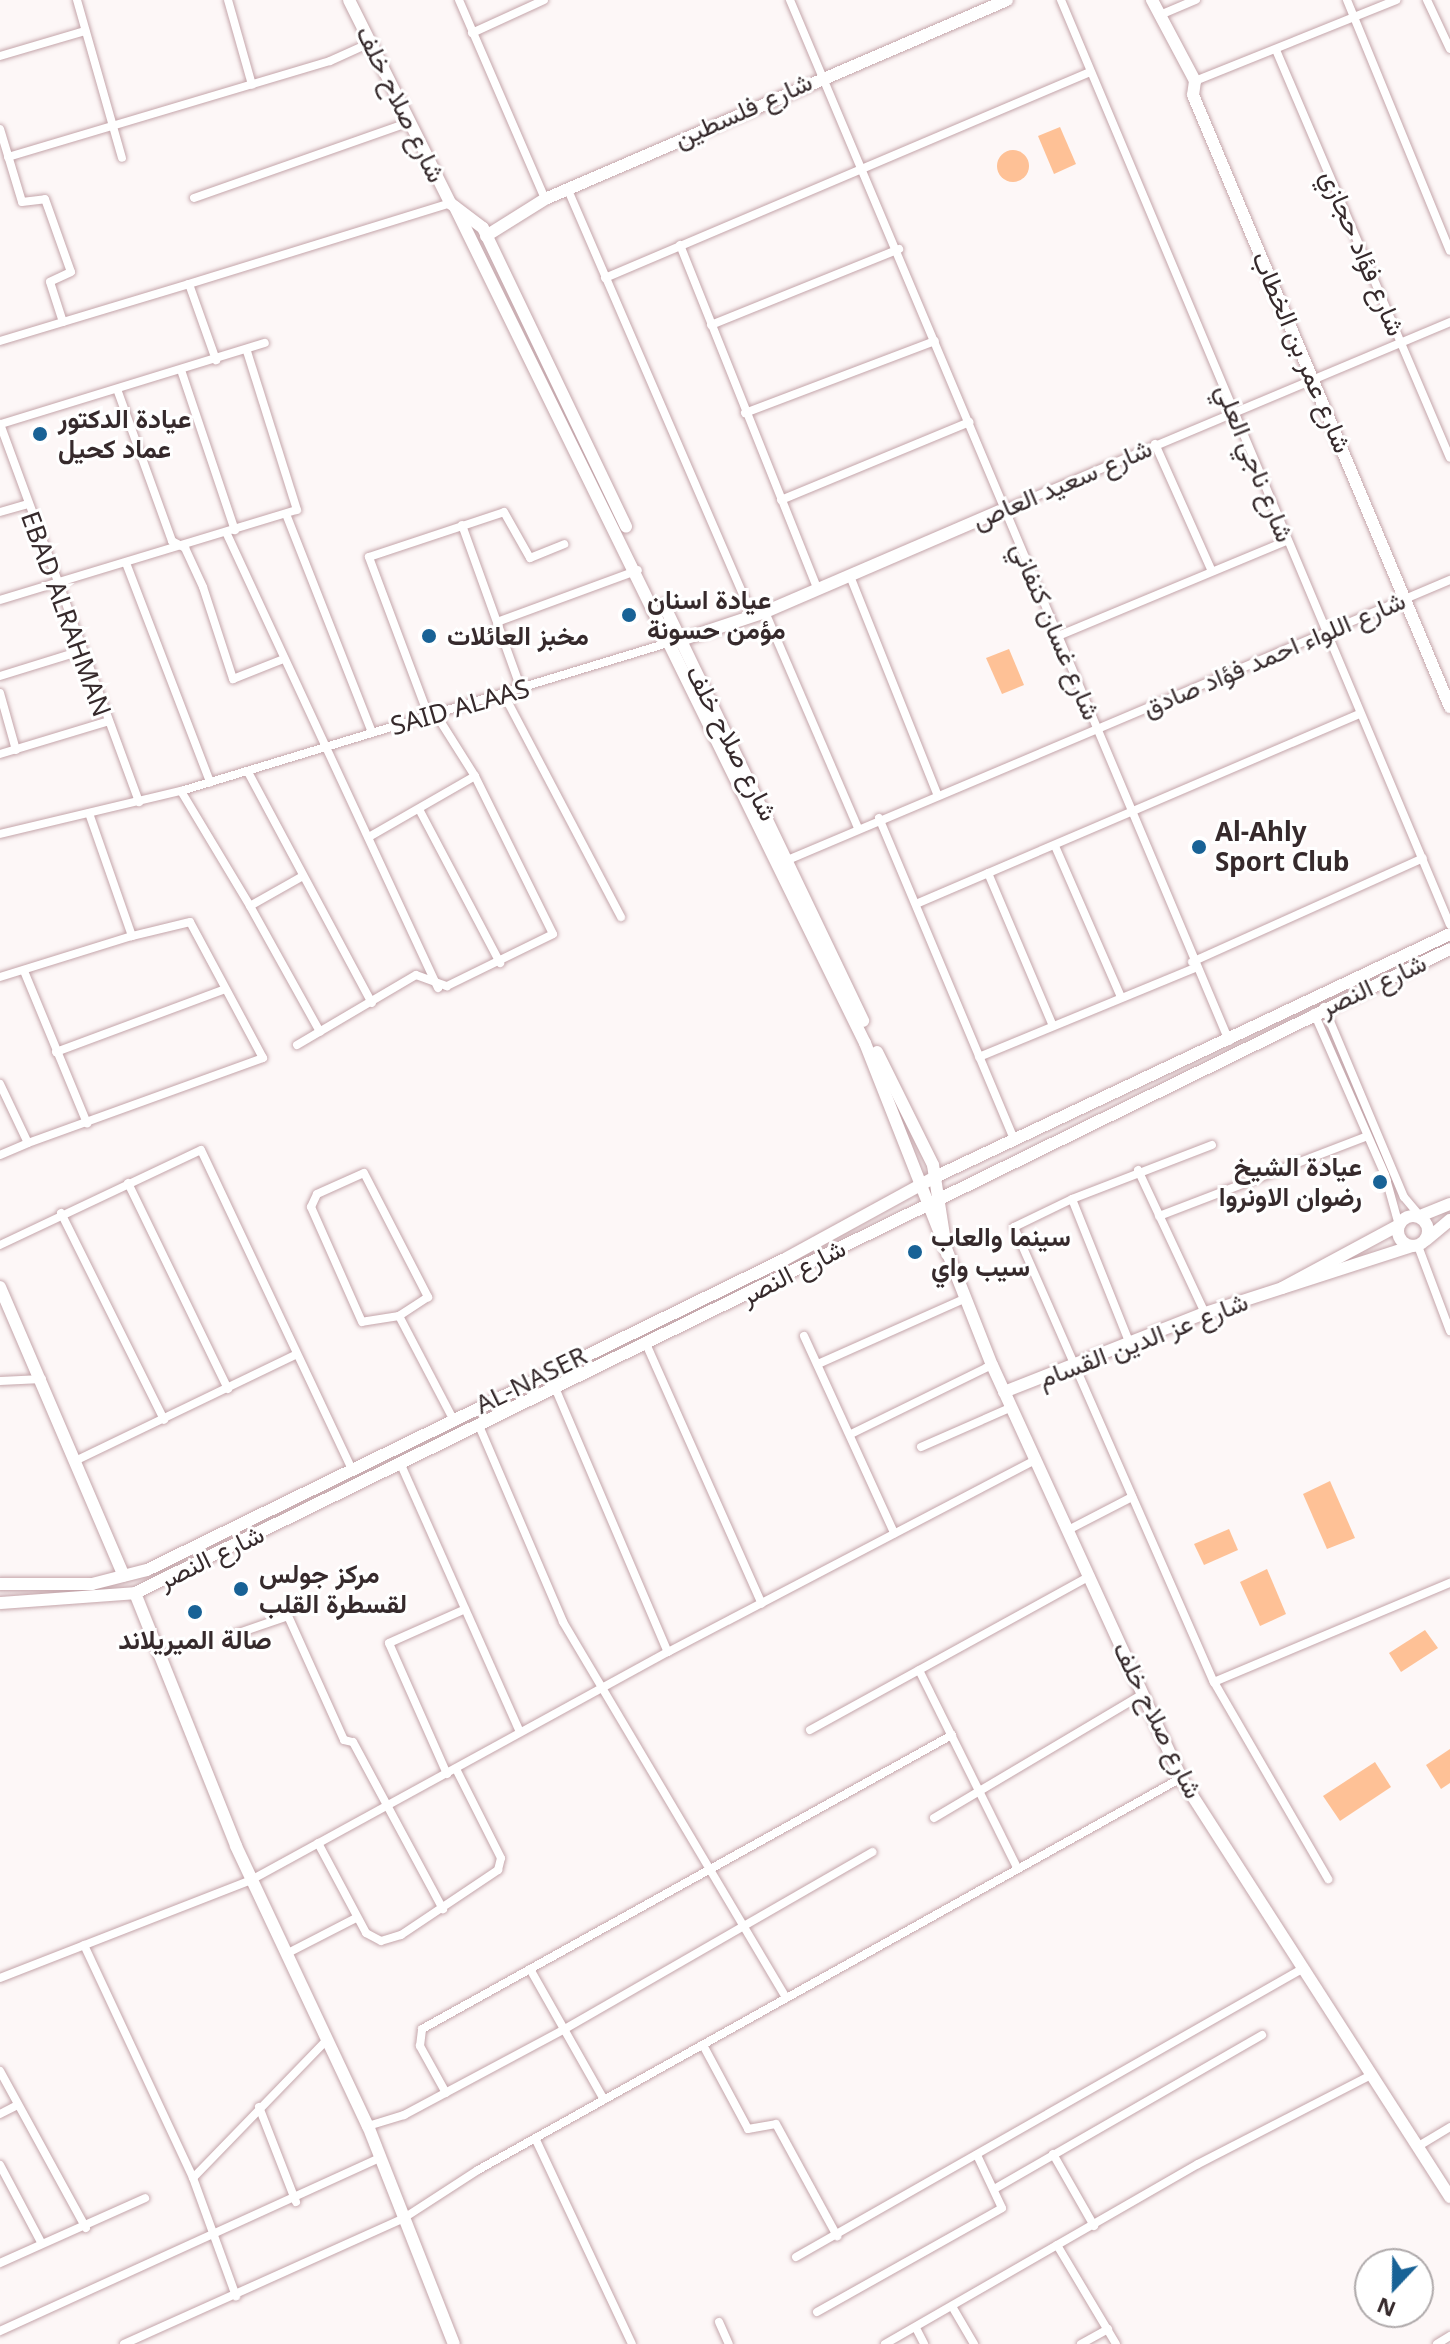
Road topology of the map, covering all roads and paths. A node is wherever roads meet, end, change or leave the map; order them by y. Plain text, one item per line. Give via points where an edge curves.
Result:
1 (77, 0) edge
2 (228, 0) edge
3 (349, 0) edge
4 (459, 0) edge
5 (544, 0) edge
6 (790, 0) edge
7 (1007, 0) edge
8 (1061, 0) edge
9 (1152, 0) edge
10 (1196, 0) edge
11 (1347, 0) edge
12 (1396, 0) edge
13 (1427, 0) edge
14 (1160, 15) junction
15 (1356, 19) junction
16 (85, 31) junction
17 (472, 33) junction
18 (370, 43) junction
19 (1450, 49) edge
20 (1276, 50) junction
21 (0, 56) edge
22 (1090, 72) junction
23 (820, 76) junction
24 (1195, 81) junction
25 (252, 85) junction
26 (410, 122) junction
27 (113, 127) junction
28 (0, 129) edge
29 (8, 157) junction
30 (122, 158) dead end
31 (864, 166) junction
32 (568, 190) junction
33 (194, 198) dead end
34 (545, 199) junction
35 (453, 205) junction
36 (486, 236) junction
37 (680, 245) junction
38 (899, 249) junction
39 (1450, 251) edge
40 (605, 278) junction
41 (189, 284) junction
42 (63, 322) junction
43 (1450, 322) edge
44 (711, 325) junction
45 (0, 341) edge
46 (935, 341) junction
47 (265, 343) dead end
48 (1402, 343) junction
49 (247, 351) junction
50 (216, 360) junction
51 (181, 370) junction
52 (1313, 375) junction
53 (117, 389) junction
54 (1235, 410) junction
55 (745, 413) junction
56 (969, 422) junction
57 (0, 424) edge
58 (1155, 444) junction
59 (1450, 457) edge
60 (781, 500) junction
61 (25, 505) junction
62 (1002, 510) junction
63 (0, 512) edge
64 (286, 514) junction
65 (462, 525) junction
66 (231, 531) junction
67 (1286, 541) junction
68 (564, 544) dead end
69 (185, 548) junction
70 (126, 563) junction
71 (1211, 569) junction
72 (639, 570) junction
73 (850, 576) junction
74 (1450, 580) edge
75 (56, 583) junction
76 (818, 590) junction
77 (1407, 599) junction
78 (0, 600) edge
79 (765, 612) junction
80 (752, 616) junction
81 (497, 622) junction
82 (1322, 635) junction
83 (1058, 636) junction
84 (677, 642) junction
85 (81, 651) junction
86 (281, 660) junction
87 (0, 676) edge
88 (521, 689) junction
89 (0, 693) edge
90 (504, 695) junction
91 (1450, 707) edge
92 (1360, 714) junction
93 (433, 716) junction
94 (106, 722) junction
95 (1097, 727) junction
96 (372, 732) junction
97 (16, 750) junction
98 (321, 750) junction
99 (0, 754) edge
100 (248, 772) junction
101 (475, 776) junction
102 (210, 782) junction
103 (181, 791) junction
104 (937, 794) junction
105 (139, 802) junction
106 (420, 811) junction
107 (1132, 812) junction
108 (89, 813) junction
109 (879, 818) junction
110 (858, 828) junction
111 (0, 834) edge
112 (369, 837) junction
113 (1055, 846) junction
114 (1423, 858) junction
115 (790, 859) junction
116 (988, 873) junction
117 (303, 876) junction
118 (916, 904) junction
119 (250, 906) junction
120 (621, 917) dead end
121 (1450, 925) edge
122 (1450, 934) edge
123 (132, 936) junction
124 (1450, 949) edge
125 (500, 963) junction
126 (1194, 965) junction
127 (24, 971) junction
128 (0, 977) edge
129 (225, 989) junction
130 (438, 989) junction
131 (1121, 997) junction
132 (372, 1003) junction
133 (1319, 1010) junction
134 (1053, 1026) junction
135 (320, 1032) junction
136 (1229, 1041) junction
137 (297, 1045) dead end
138 (56, 1052) junction
139 (979, 1057) junction
140 (0, 1084) edge
141 (87, 1123) junction
142 (1367, 1136) junction
143 (1015, 1141) junction
144 (28, 1143) junction
145 (1212, 1145) dead end
146 (0, 1155) edge
147 (1138, 1170) junction
148 (935, 1177) junction
149 (128, 1183) junction
150 (919, 1185) junction
151 (938, 1195) junction
152 (1072, 1199) junction
153 (926, 1201) junction
154 (1450, 1204) edge
155 (61, 1213) junction
156 (1159, 1216) junction
157 (1420, 1216) junction
158 (1450, 1220) edge
159 (1399, 1225) junction
160 (1419, 1244) junction
161 (0, 1245) edge
162 (947, 1254) junction
163 (0, 1287) edge
164 (1282, 1288) junction
165 (964, 1299) junction
166 (1205, 1313) junction
167 (399, 1316) junction
168 (1450, 1331) edge
169 (804, 1336) dead end
170 (1130, 1345) junction
171 (647, 1346) junction
172 (295, 1355) junction
173 (818, 1364) junction
174 (992, 1365) junction
175 (1073, 1368) junction
176 (43, 1379) junction
177 (0, 1381) edge
178 (228, 1389) junction
179 (556, 1390) junction
180 (1004, 1392) junction
181 (1012, 1407) junction
182 (453, 1419) junction
183 (164, 1420) junction
184 (480, 1428) junction
185 (851, 1434) junction
186 (921, 1447) dead end
187 (1038, 1459) junction
188 (75, 1461) junction
189 (402, 1467) junction
190 (352, 1469) junction
191 (1132, 1497) junction
192 (1070, 1529) junction
193 (894, 1533) junction
194 (1091, 1575) junction
195 (124, 1576) junction
196 (1450, 1583) edge
197 (0, 1584) edge
198 (135, 1593) junction
199 (0, 1603) edge
200 (762, 1604) junction
201 (463, 1610) junction
202 (230, 1636) dead end
203 (668, 1652) junction
204 (919, 1670) junction
205 (1214, 1682) junction
206 (602, 1686) junction
207 (1143, 1694) junction
208 (519, 1730) junction
209 (810, 1730) dead end
210 (952, 1735) junction
211 (456, 1769) junction
212 (447, 1774) junction
213 (1181, 1778) junction
214 (980, 1791) junction
215 (385, 1808) junction
216 (934, 1818) dead end
217 (318, 1843) junction
218 (873, 1852) dead end
219 (1017, 1867) junction
220 (713, 1869) junction
221 (1328, 1879) dead end
222 (251, 1880) junction
223 (443, 1909) junction
224 (356, 1918) junction
225 (744, 1926) junction
226 (84, 1945) junction
227 (286, 1954) junction
228 (1304, 1968) junction
229 (530, 1969) junction
230 (0, 1978) edge
231 (786, 1998) junction
232 (563, 2030) junction
233 (1262, 2035) dead end
234 (324, 2043) junction
235 (703, 2045) junction
236 (1, 2074) edge
237 (1371, 2075) junction
238 (446, 2093) junction
239 (604, 2100) junction
240 (18, 2105) junction
241 (259, 2107) junction
242 (0, 2114) edge
243 (368, 2126) junction
244 (1450, 2127) edge
245 (536, 2140) junction
246 (1417, 2147) junction
247 (1053, 2154) junction
248 (977, 2155) junction
249 (378, 2159) junction
250 (0, 2165) edge
251 (193, 2178) junction
252 (996, 2188) junction
253 (1450, 2197) edge
254 (145, 2198) dead end
255 (296, 2202) junction
256 (404, 2218) junction
257 (1094, 2226) junction
258 (86, 2228) junction
259 (837, 2236) junction
260 (215, 2238) junction
261 (42, 2244) junction
262 (1057, 2245) junction
263 (796, 2257) dead end
264 (0, 2263) edge
265 (236, 2296) junction
266 (953, 2308) junction
267 (817, 2312) dead end
268 (719, 2322) dead end
269 (916, 2328) junction
270 (1108, 2329) junction
271 (0, 2331) edge
272 (1450, 2336) edge
273 (628, 2343) edge
274 (124, 2344) edge
275 (454, 2344) edge
276 (729, 2344) edge
277 (885, 2344) edge
278 (924, 2344) edge
279 (974, 2344) edge
280 (1081, 2344) edge
281 (1116, 2344) edge
282 (1437, 2344) edge

1 - 16 street
2 - 25 street
3 - 18 main road, شارع صلاح خلف
4 - 17 street
5 - 17 street
6 - 23 street, شارع غسان كنفاني
7 - 23 main road, شارع فلسطين
8 - 22 street, شارع ناجي العلي
9 - 14 main road, شارع عمر بن الخطاب
10 - 14 street
11 - 15 street
12 - 15 street
13 - 19 street
14 - 24 main road, شارع عمر بن الخطاب
15 - 20 street
15 - 39 street
16 - 21 street
16 - 27 street
17 - 34 street
18 - 25 street
18 - 26 main road, شارع صلاح خلف
20 - 24 street
20 - 48 street, شارع فؤاد حجازي
22 - 31 street
22 - 54 street, شارع ناجي العلي
23 - 31 street, شارع غسان كنفاني
23 - 32 main road, شارع فلسطين
24 - 52 main road, شارع عمر بن الخطاب via 1193,95
25 - 27 street
26 - 33 street
26 - 35 main road, شارع صلاح خلف
27 - 29 street
27 - 30 street
28 - 29 street
29 - 42 street via 22,202 45,199 71,272 50,282
31 - 37 street
31 - 38 street, شارع غسان كنفاني
32 - 34 main road, شارع فلسطين
32 - 40 street
34 - 36 main road, شارع فلسطين
35 - 36 main road, شارع صلاح خلف
35 - 41 street
35 - 72 main road, شارع صلاح خلف
36 - 84 main road, شارع صلاح خلف
37 - 40 street
37 - 44 street
38 - 44 street
38 - 46 street, شارع غسان كنفاني
40 - 80 street
41 - 42 street
41 - 50 street
42 - 45 street
43 - 48 street, شارع سعيد العاص
44 - 55 street
46 - 55 street
46 - 56 street, شارع غسان كنفاني
47 - 49 street
48 - 52 street, شارع سعيد العاص
48 - 59 street, شارع فؤاد حجازي
49 - 50 street
49 - 64 street via 297,510
50 - 51 street
51 - 53 street
51 - 66 street
52 - 54 street, شارع سعيد العاص
52 - 77 main road, شارع عمر بن الخطاب
53 - 57 street
53 - 69 street via 172,541
54 - 58 street, شارع سعيد العاص
54 - 67 street, شارع ناجي العلي
55 - 60 street
56 - 60 street
56 - 62 street, شارع غسان كنفاني
57 - 61 street, EBAD ALRAHMAN
58 - 62 street, شارع سعيد العاص
58 - 71 street
60 - 76 street
61 - 63 street
61 - 75 street, EBAD ALRAHMAN
62 - 73 main road, شارع سعيد العاص
62 - 83 street, شارع غسان كنفاني
64 - 66 street
64 - 96 street
65 - 68 street via 504,512 530,558
65 - 81 street
65 - 93 street via 369,557
66 - 69 street
66 - 86 street
67 - 71 street
67 - 82 street, شارع ناجي العلي
69 - 70 street
69 - 86 street via 233,679
70 - 75 street
70 - 102 street
71 - 83 street
72 - 81 street
72 - 84 main road, شارع صلاح خلف
73 - 76 main road, شارع سعيد العاص
73 - 104 street
74 - 77 street, شارع اللواء احمد فؤاد صادق
75 - 78 street
75 - 85 street, EBAD ALRAHMAN
76 - 79 main road, شارع سعيد العاص
77 - 82 street, شارع اللواء احمد فؤاد صادق
77 - 91 main road, شارع عمر بن الخطاب
79 - 80 main road, شارع سعيد العاص
79 - 110 street
80 - 84 main road, شارع سعيد العاص
81 - 88 street
82 - 92 street, شارع ناجي العلي
82 - 95 street, شارع اللواء احمد فؤاد صادق
83 - 95 street, شارع غسان كنفاني
84 - 88 street, SAID ALAAS
84 - 115 main road, شارع صلاح خلف
84 - 150 main road, شارع صلاح خلف via 905,1131
85 - 87 street
85 - 94 street, EBAD ALRAHMAN
86 - 98 street
88 - 90 street, SAID ALAAS
89 - 97 street
90 - 93 street, SAID ALAAS
90 - 120 street
92 - 107 street
92 - 114 street, شارع ناجي العلي
93 - 96 street, SAID ALAAS
93 - 101 street
94 - 97 street
94 - 105 street, EBAD ALRAHMAN
95 - 104 street, شارع اللواء احمد فؤاد صادق
95 - 107 street, شارع غسان كنفاني
96 - 98 street, SAID ALAAS
97 - 99 street
98 - 100 street, SAID ALAAS
98 - 112 street
100 - 102 street, SAID ALAAS
100 - 117 street
101 - 106 street
101 - 125 street via 553,934
102 - 103 street, SAID ALAAS
103 - 105 street, SAID ALAAS
103 - 119 street
104 - 109 street, شارع اللواء احمد فؤاد صادق
105 - 108 street, SAID ALAAS
106 - 112 street
106 - 125 street
107 - 113 street
107 - 126 street, شارع غسان كنفاني
108 - 111 street, SAID ALAAS
108 - 123 street
109 - 110 street, شارع اللواء احمد فؤاد صادق
109 - 118 street
110 - 115 street, شارع اللواء احمد فؤاد صادق
112 - 130 street
113 - 116 street
113 - 131 street
114 - 121 street, شارع ناجي العلي
114 - 126 street
115 - 148 main road, شارع صلاح خلف
116 - 118 street
116 - 134 street
117 - 119 street
117 - 132 street
118 - 139 street
119 - 135 street
122 - 136 main road, شارع النصر
123 - 127 street
123 - 129 street via 190,922
124 - 133 main road, شارع النصر
125 - 130 street
126 - 131 street
126 - 136 street, شارع غسان كنفاني
127 - 128 street
127 - 138 street
129 - 138 street
129 - 141 street via 263,1058
130 - 132 street via 416,975
131 - 134 street
132 - 135 street
133 - 142 street
133 - 151 main road, شارع النصر
133 - 157 street via 1404,1197
134 - 139 street
135 - 137 street
136 - 143 main road, شارع النصر
138 - 141 street
139 - 143 street
140 - 144 street
141 - 144 street
142 - 156 street
142 - 159 street
143 - 148 main road, شارع النصر
144 - 146 street
145 - 147 street
147 - 152 street
147 - 156 street
148 - 150 main road, AL-NASER
148 - 151 main road, شارع صلاح خلف
149 - 155 street
149 - 172 street via 201,1150
149 - 178 street
150 - 153 main road, شارع صلاح خلف
150 - 182 main road, AL-NASER
151 - 153 main road, شارع النصر
151 - 162 main road, شارع صلاح خلف
152 - 170 street
152 - 175 street via 1014,1227
153 - 162 main road, شارع صلاح خلف
153 - 171 main road, شارع النصر
154 - 157 main road
155 - 161 street
155 - 183 street
156 - 166 street
157 - 159 main road, شارع عز الدين القسام
157 - 160 main road
158 - 160 main road, شارع عز الدين القسام
159 - 160 main road via 1400,1238
159 - 164 main road, شارع عز الدين القسام
160 - 164 main road, شارع عز الدين القسام
160 - 168 street
162 - 165 main road, شارع صلاح خلف
163 - 176 main road
164 - 166 main road, شارع عز الدين القسام
165 - 173 street
165 - 174 main road, شارع صلاح خلف
166 - 170 main road, شارع عز الدين القسام
167 - 167 street via 428,1297 364,1173 317,1194 311,1207 362,1322
167 - 182 street
169 - 173 street
170 - 175 main road, شارع عز الدين القسام
171 - 179 main road, شارع النصر
171 - 200 street
172 - 178 street
172 - 190 street
173 - 185 street
174 - 180 main road, شارع صلاح خلف
174 - 185 street
175 - 180 main road, شارع عز الدين القسام
175 - 191 street
176 - 177 street
176 - 188 main road
178 - 183 street
179 - 184 main road, شارع النصر
179 - 203 street
180 - 181 main road, شارع صلاح خلف
181 - 186 street
181 - 187 main road, شارع صلاح خلف
182 - 190 main road, AL-NASER
183 - 188 street
184 - 189 main road, شارع النصر
184 - 206 street via 563,1622
185 - 193 street
187 - 192 main road, شارع صلاح خلف
187 - 193 street
188 - 195 main road
189 - 198 main road, شارع النصر
189 - 201 street
190 - 195 main road, AL-NASER
191 - 192 street
191 - 205 street
192 - 194 main road, شارع صلاح خلف
193 - 200 street
194 - 204 street
194 - 207 main road, شارع صلاح خلف
195 - 197 main road, AL-NASER via 92,1584
195 - 198 street
196 - 205 street
198 - 199 main road
198 - 222 main road
200 - 203 street
201 - 208 street
201 - 212 street via 389,1643
202 - 215 street via 288,1616
203 - 206 street
204 - 209 street
204 - 210 street
205 - 221 street
206 - 208 street
206 - 220 street
207 - 213 main road, شارع صلاح خلف
207 - 214 street
208 - 211 street
210 - 214 street
210 - 220 street
211 - 212 street
211 - 223 street via 501,1858 490,1879
212 - 215 street
213 - 219 street
213 - 228 main road, شارع صلاح خلف
214 - 216 street
214 - 219 street
215 - 217 street
215 - 223 street
217 - 222 street
217 - 224 street
218 - 225 street
219 - 231 street
220 - 225 street
220 - 229 street
222 - 226 street
222 - 227 main road
223 - 224 street via 381,1941
224 - 227 street
225 - 231 street
225 - 232 street
226 - 230 street
226 - 251 street
227 - 234 main road
228 - 237 main road, شارع صلاح خلف
228 - 248 street
229 - 232 street
229 - 238 street via 422,2029 420,2046
231 - 235 street
232 - 238 street
232 - 239 street
233 - 247 street
234 - 241 street
234 - 243 main road
235 - 239 street
235 - 259 street via 748,2129 776,2124
236 - 240 street
237 - 246 main road, شارع صلاح خلف
237 - 257 street
238 - 243 street
239 - 245 street
240 - 242 street
240 - 258 street
241 - 251 street
241 - 255 street
243 - 249 main road
244 - 246 street
245 - 256 street
245 - 273 street
246 - 253 main road, شارع صلاح خلف
247 - 252 street
247 - 257 street
248 - 252 street
248 - 259 street
249 - 255 street
249 - 256 main road
250 - 261 street
251 - 260 street
252 - 267 street via 1002,2208
254 - 258 street
255 - 260 street
256 - 265 street
256 - 275 main road
257 - 262 street
258 - 261 street
259 - 263 street
260 - 265 street
260 - 271 street
261 - 264 street
262 - 266 street
262 - 270 street
265 - 274 street
266 - 269 street
266 - 279 street
268 - 276 street
269 - 277 street
269 - 278 street
270 - 280 street
270 - 281 street
272 - 282 street

